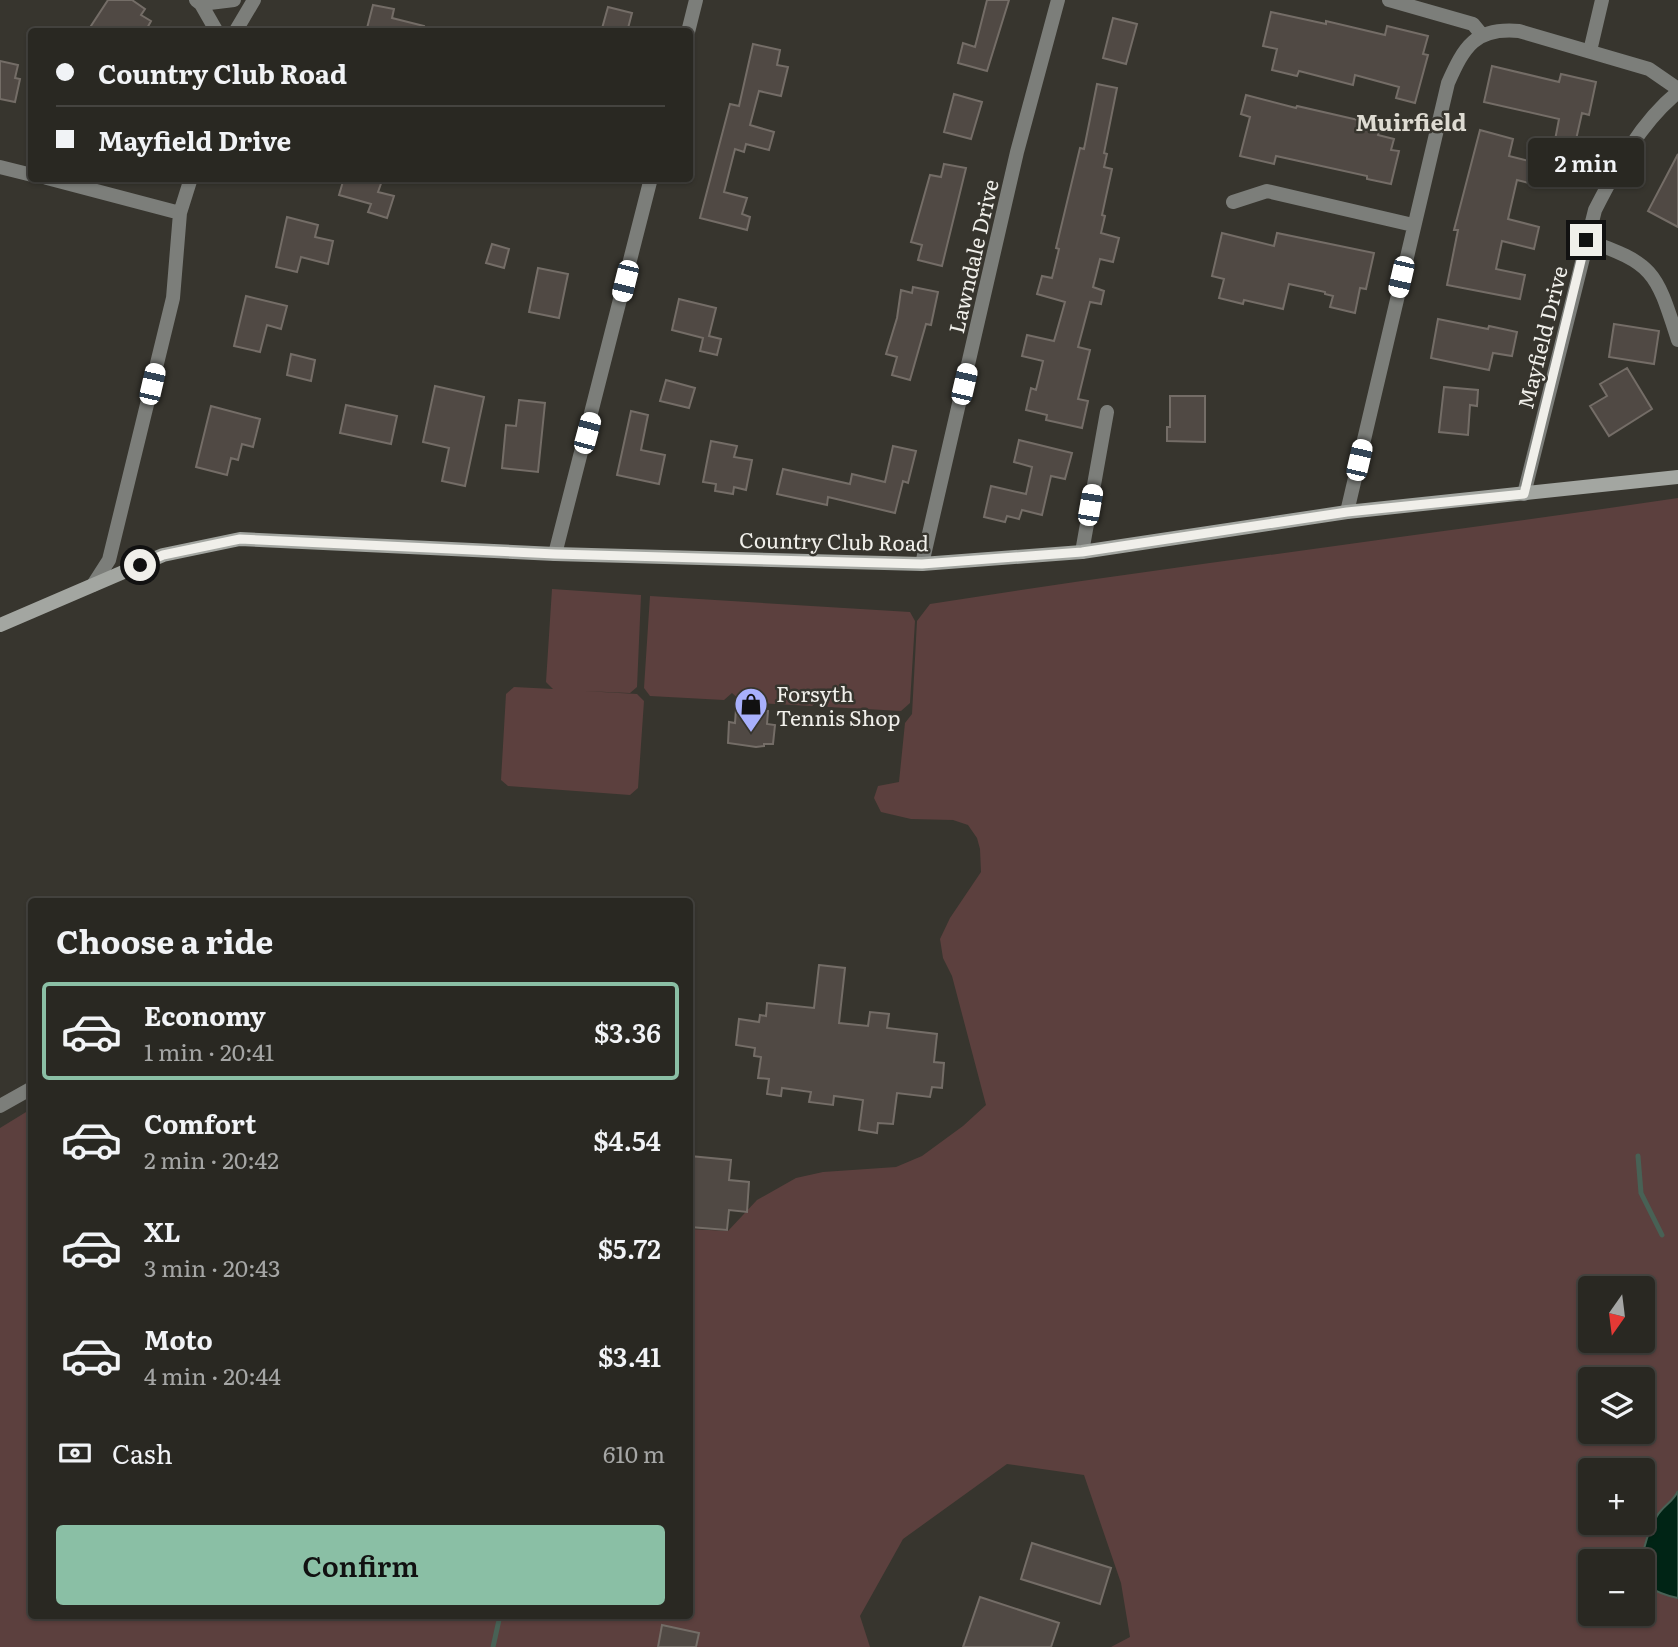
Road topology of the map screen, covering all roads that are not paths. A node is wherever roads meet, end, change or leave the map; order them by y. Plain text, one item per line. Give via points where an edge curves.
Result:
1 (233, 0) edge
2 (254, 0) edge
3 (696, 0) edge
4 (1058, 0) edge
5 (1389, 0) edge
6 (1602, 0) edge
7 (199, 2) edge
8 (215, 28) edge
9 (237, 28) edge
10 (689, 28) edge
11 (1482, 35) junction
12 (1590, 51) junction
13 (1678, 90) edge
14 (0, 167) edge
15 (28, 174) edge
16 (62, 182) edge
17 (190, 182) edge
18 (650, 182) edge
19 (1233, 202) dead end
20 (180, 213) junction
21 (1413, 225) junction
22 (1586, 240) junction
23 (1678, 340) edge
24 (1107, 412) dead end
25 (1678, 477) edge
26 (1524, 494) junction
27 (1347, 512) junction
28 (1082, 552) junction
29 (555, 554) junction
30 (922, 564) junction
31 (93, 585) junction
32 (0, 625) edge
33 (28, 1090) edge
34 (0, 1106) edge

1 - 7 street
2 - 9 street
3 - 10 street
4 - 30 street, Lawndale Drive via 1017,152
5 - 11 street via 1473,24
6 - 12 street
7 - 8 street
11 - 12 street via 1518,31
11 - 21 street via 1468,44 1448,83
12 - 13 street via 1649,69
13 - 22 street, Mayfield Drive via 1646,125 1616,169
14 - 15 street
16 - 20 street
17 - 20 street
18 - 29 street
19 - 21 street via 1267,191
20 - 31 street via 173,298 109,560
21 - 27 street
22 - 23 street via 1625,254 1651,274 1661,287
22 - 26 street, Mayfield Drive
24 - 28 street
25 - 26 main road, Country Club Road
26 - 27 main road, Country Club Road
27 - 28 main road, Country Club Road
28 - 30 main road, Country Club Road
29 - 30 main road, Country Club Road
29 - 31 main road, Country Club Road via 240,539 163,555
31 - 32 main road, Country Club Road
33 - 34 street

